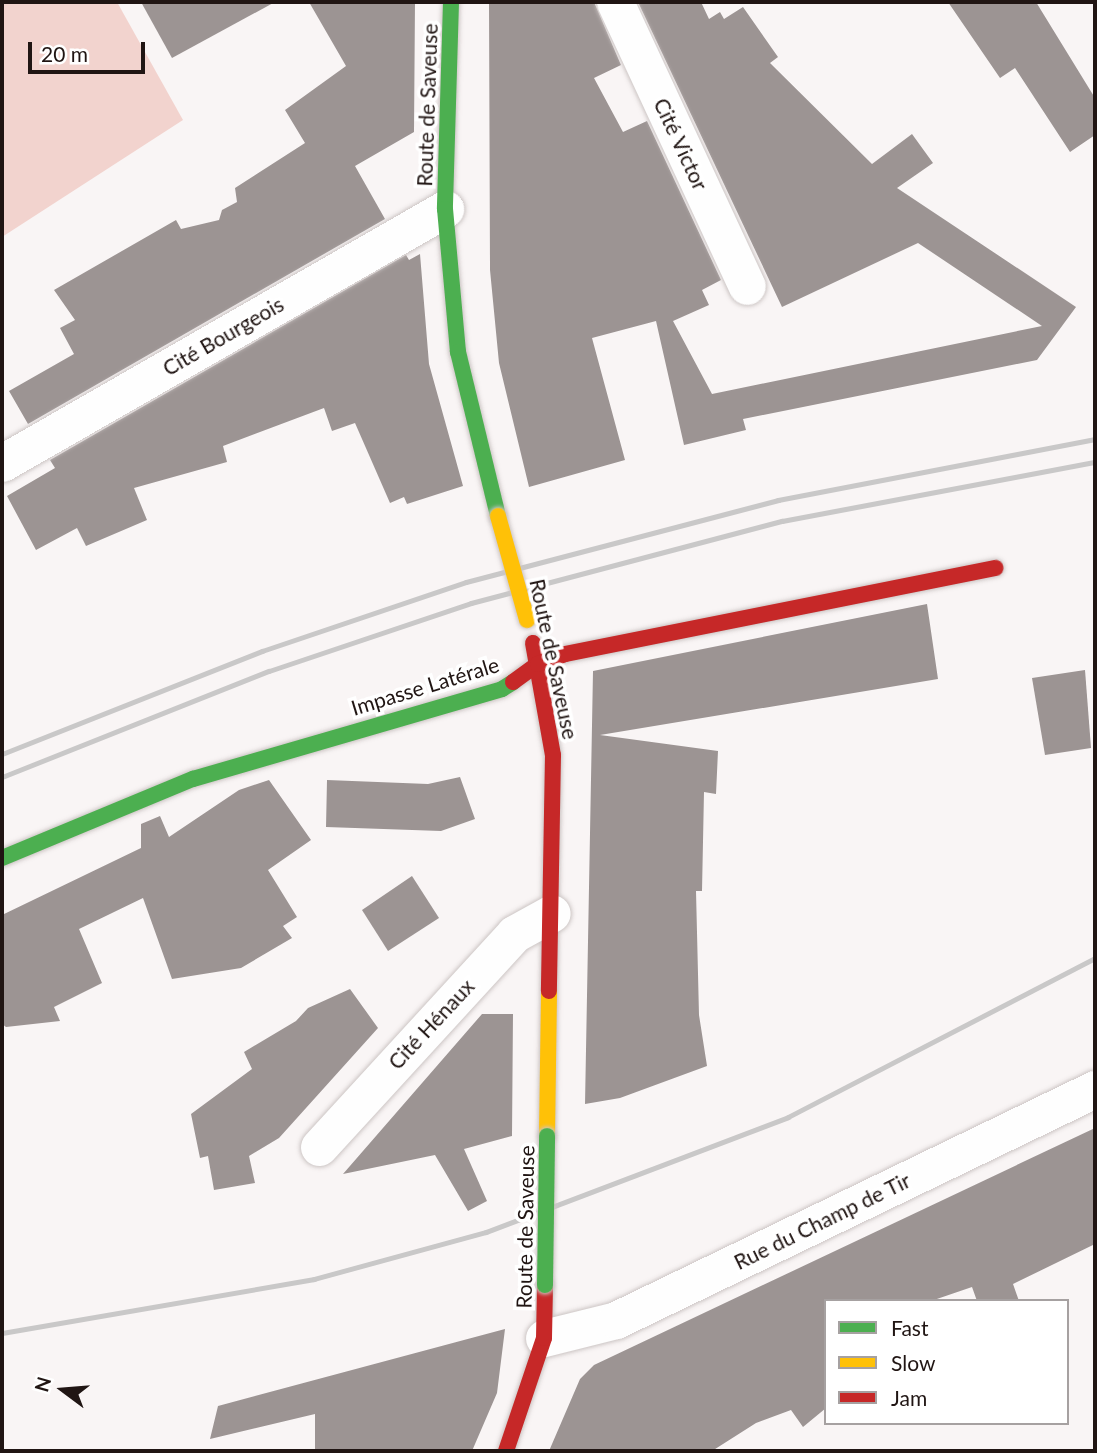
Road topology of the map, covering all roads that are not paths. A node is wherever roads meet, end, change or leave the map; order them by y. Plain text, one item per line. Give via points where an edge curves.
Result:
1 (451, 2) edge
2 (615, 2) edge
3 (445, 209) junction
4 (747, 286) dead end
5 (2, 463) edge
6 (995, 568) dead end
7 (538, 664) junction
8 (2, 858) edge
9 (552, 913) junction
10 (1095, 1089) edge
11 (319, 1147) dead end
12 (544, 1338) junction
13 (506, 1451) edge

1 - 3 main road, Route de Saveuse
2 - 4 street, Cité Victor
3 - 5 street, Cité Bourgeois
3 - 7 main road, Route de Saveuse, bridge via 458,352
6 - 7 main road, Impasse Latérale via 646,635
7 - 8 main road, Impasse Latérale via 502,689 193,779
7 - 9 main road, Route de Saveuse via 553,755
9 - 11 street, Cité Hénaux via 514,934
9 - 12 main road, Route de Saveuse, bridge
10 - 12 street, Rue du Champ de Tir via 615,1320
12 - 13 main road, Route de Saveuse

